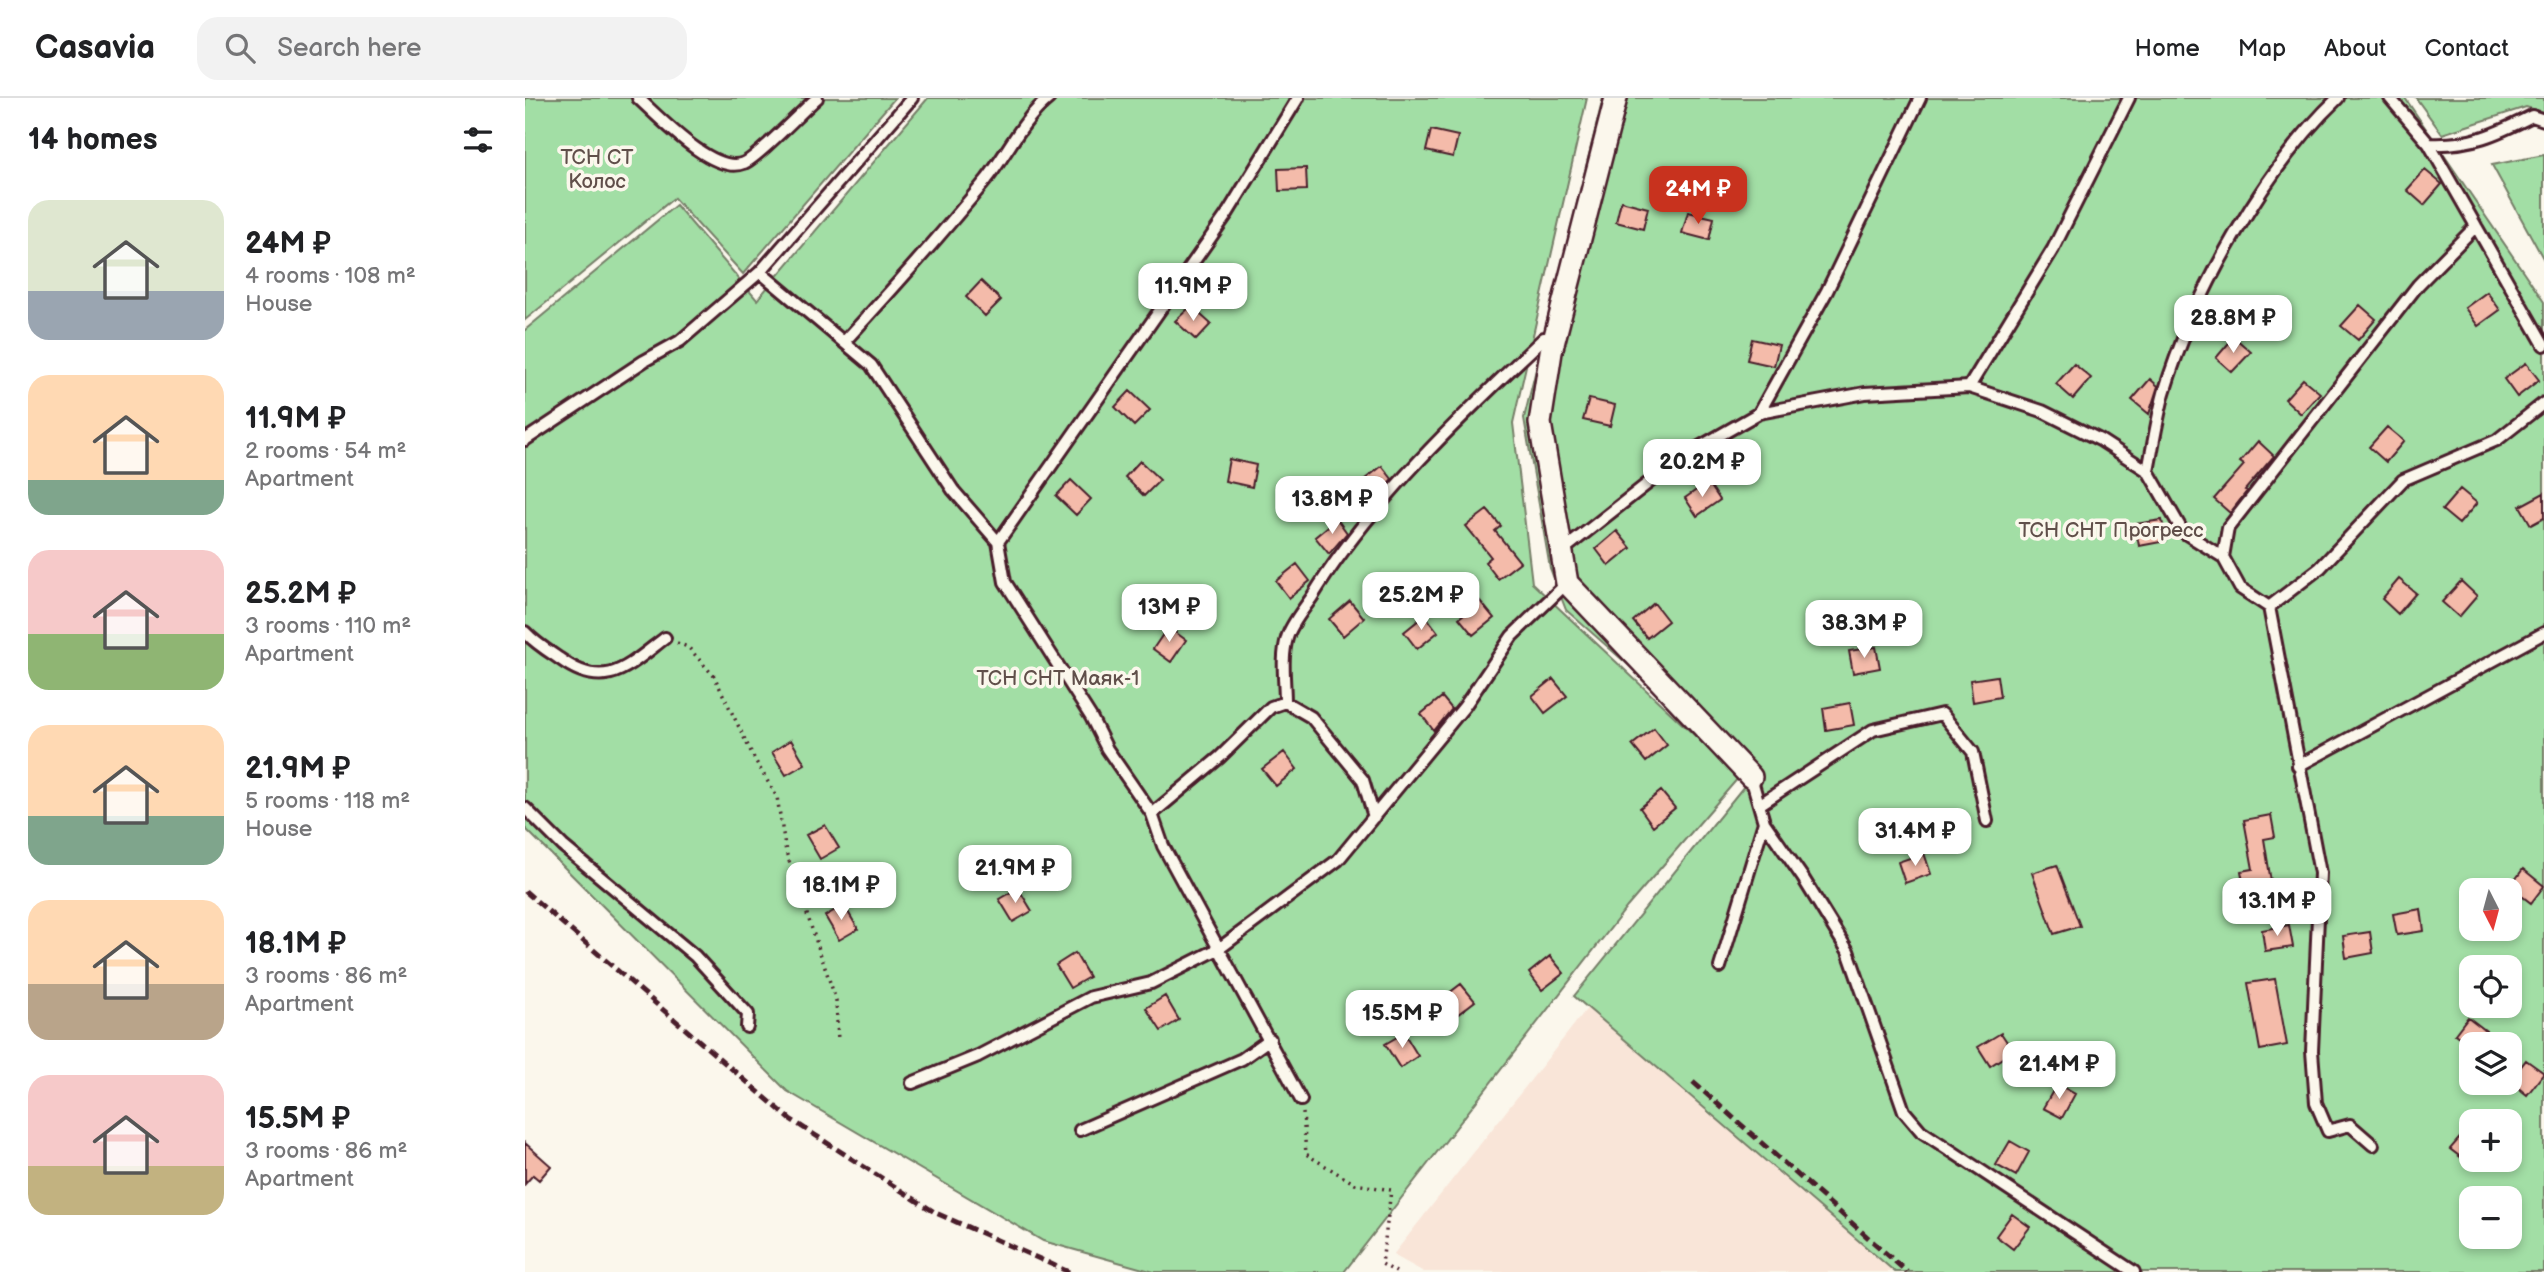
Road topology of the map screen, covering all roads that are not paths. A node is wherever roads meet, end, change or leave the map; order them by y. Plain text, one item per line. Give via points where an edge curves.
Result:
1 (638, 98) edge
2 (817, 98) edge
3 (912, 98) edge
4 (1049, 98) edge
5 (1298, 98) edge
6 (1616, 98) edge
7 (1920, 98) edge
8 (2129, 98) edge
9 (2338, 98) edge
10 (2390, 98) edge
11 (2544, 120) edge
12 (2429, 144) junction
13 (2476, 226) junction
14 (760, 272) junction
15 (1555, 339) junction
16 (844, 342) junction
17 (2544, 345) edge
18 (1969, 387) junction
19 (2544, 403) edge
20 (1759, 413) junction
21 (525, 440) edge
22 (2148, 471) junction
23 (999, 542) junction
24 (1562, 551) junction
25 (2223, 557) junction
26 (1567, 583) junction
27 (2269, 607) junction
28 (525, 632) edge
29 (2544, 633) edge
30 (665, 638) road end
31 (1285, 702) junction
32 (2298, 766) junction
33 (1752, 777) joint
34 (1759, 805) junction
35 (525, 808) edge
36 (1152, 814) junction
37 (1374, 817) junction
38 (1987, 821) dead end
39 (1763, 822) junction
40 (1220, 948) junction
41 (1720, 967) dead end
42 (747, 1027) dead end
43 (1270, 1039) junction
44 (912, 1083) dead end
45 (1301, 1100) road end
46 (1080, 1130) dead end
47 (2373, 1145) dead end
48 (2134, 1272) edge

1 - 2 lane via 707,157 729,165 745,163
3 - 14 lane
4 - 16 lane via 930,249
5 - 23 lane via 1227,214
6 - 15 street
7 - 20 lane via 1827,291
8 - 18 lane via 2053,249
9 - 22 lane via 2315,119 2264,188 2195,309 2164,394
10 - 12 lane
11 - 12 lane via 2532,116 2490,137 2457,145
12 - 13 lane
13 - 17 lane
13 - 25 lane via 2418,285 2228,528
14 - 16 lane
14 - 21 lane via 680,341
15 - 24 street via 1541,423
15 - 31 lane via 1544,338 1463,418 1361,527 1327,572 1287,637
16 - 23 lane via 870,365 953,490
18 - 20 lane via 1865,393
18 - 22 lane via 2042,411
19 - 27 lane via 2497,440 2403,480 2320,568
20 - 24 lane via 1680,458
22 - 25 lane via 2183,533
23 - 36 lane via 1005,582
24 - 26 street
25 - 27 lane via 2240,589
26 - 33 street
26 - 37 lane via 1512,636 1464,707
27 - 32 lane
28 - 30 lane via 578,672 597,677 623,670
29 - 32 lane
31 - 36 lane via 1271,706
31 - 37 lane via 1311,717 1363,780
32 - 47 lane via 2320,873 2312,1051 2316,1103 2328,1131 2350,1125
33 - 34 lane
34 - 38 lane via 1873,730 1942,713 1973,752
34 - 39 lane
35 - 42 lane via 563,846 695,956 748,1014
36 - 40 lane via 1163,846
37 - 40 lane via 1338,860
39 - 41 lane
39 - 48 lane via 1848,951 1904,1111 1921,1131
40 - 43 lane via 1240,992
40 - 44 lane via 1151,983 1091,997 978,1056
43 - 45 lane
43 - 46 lane via 1242,1059

